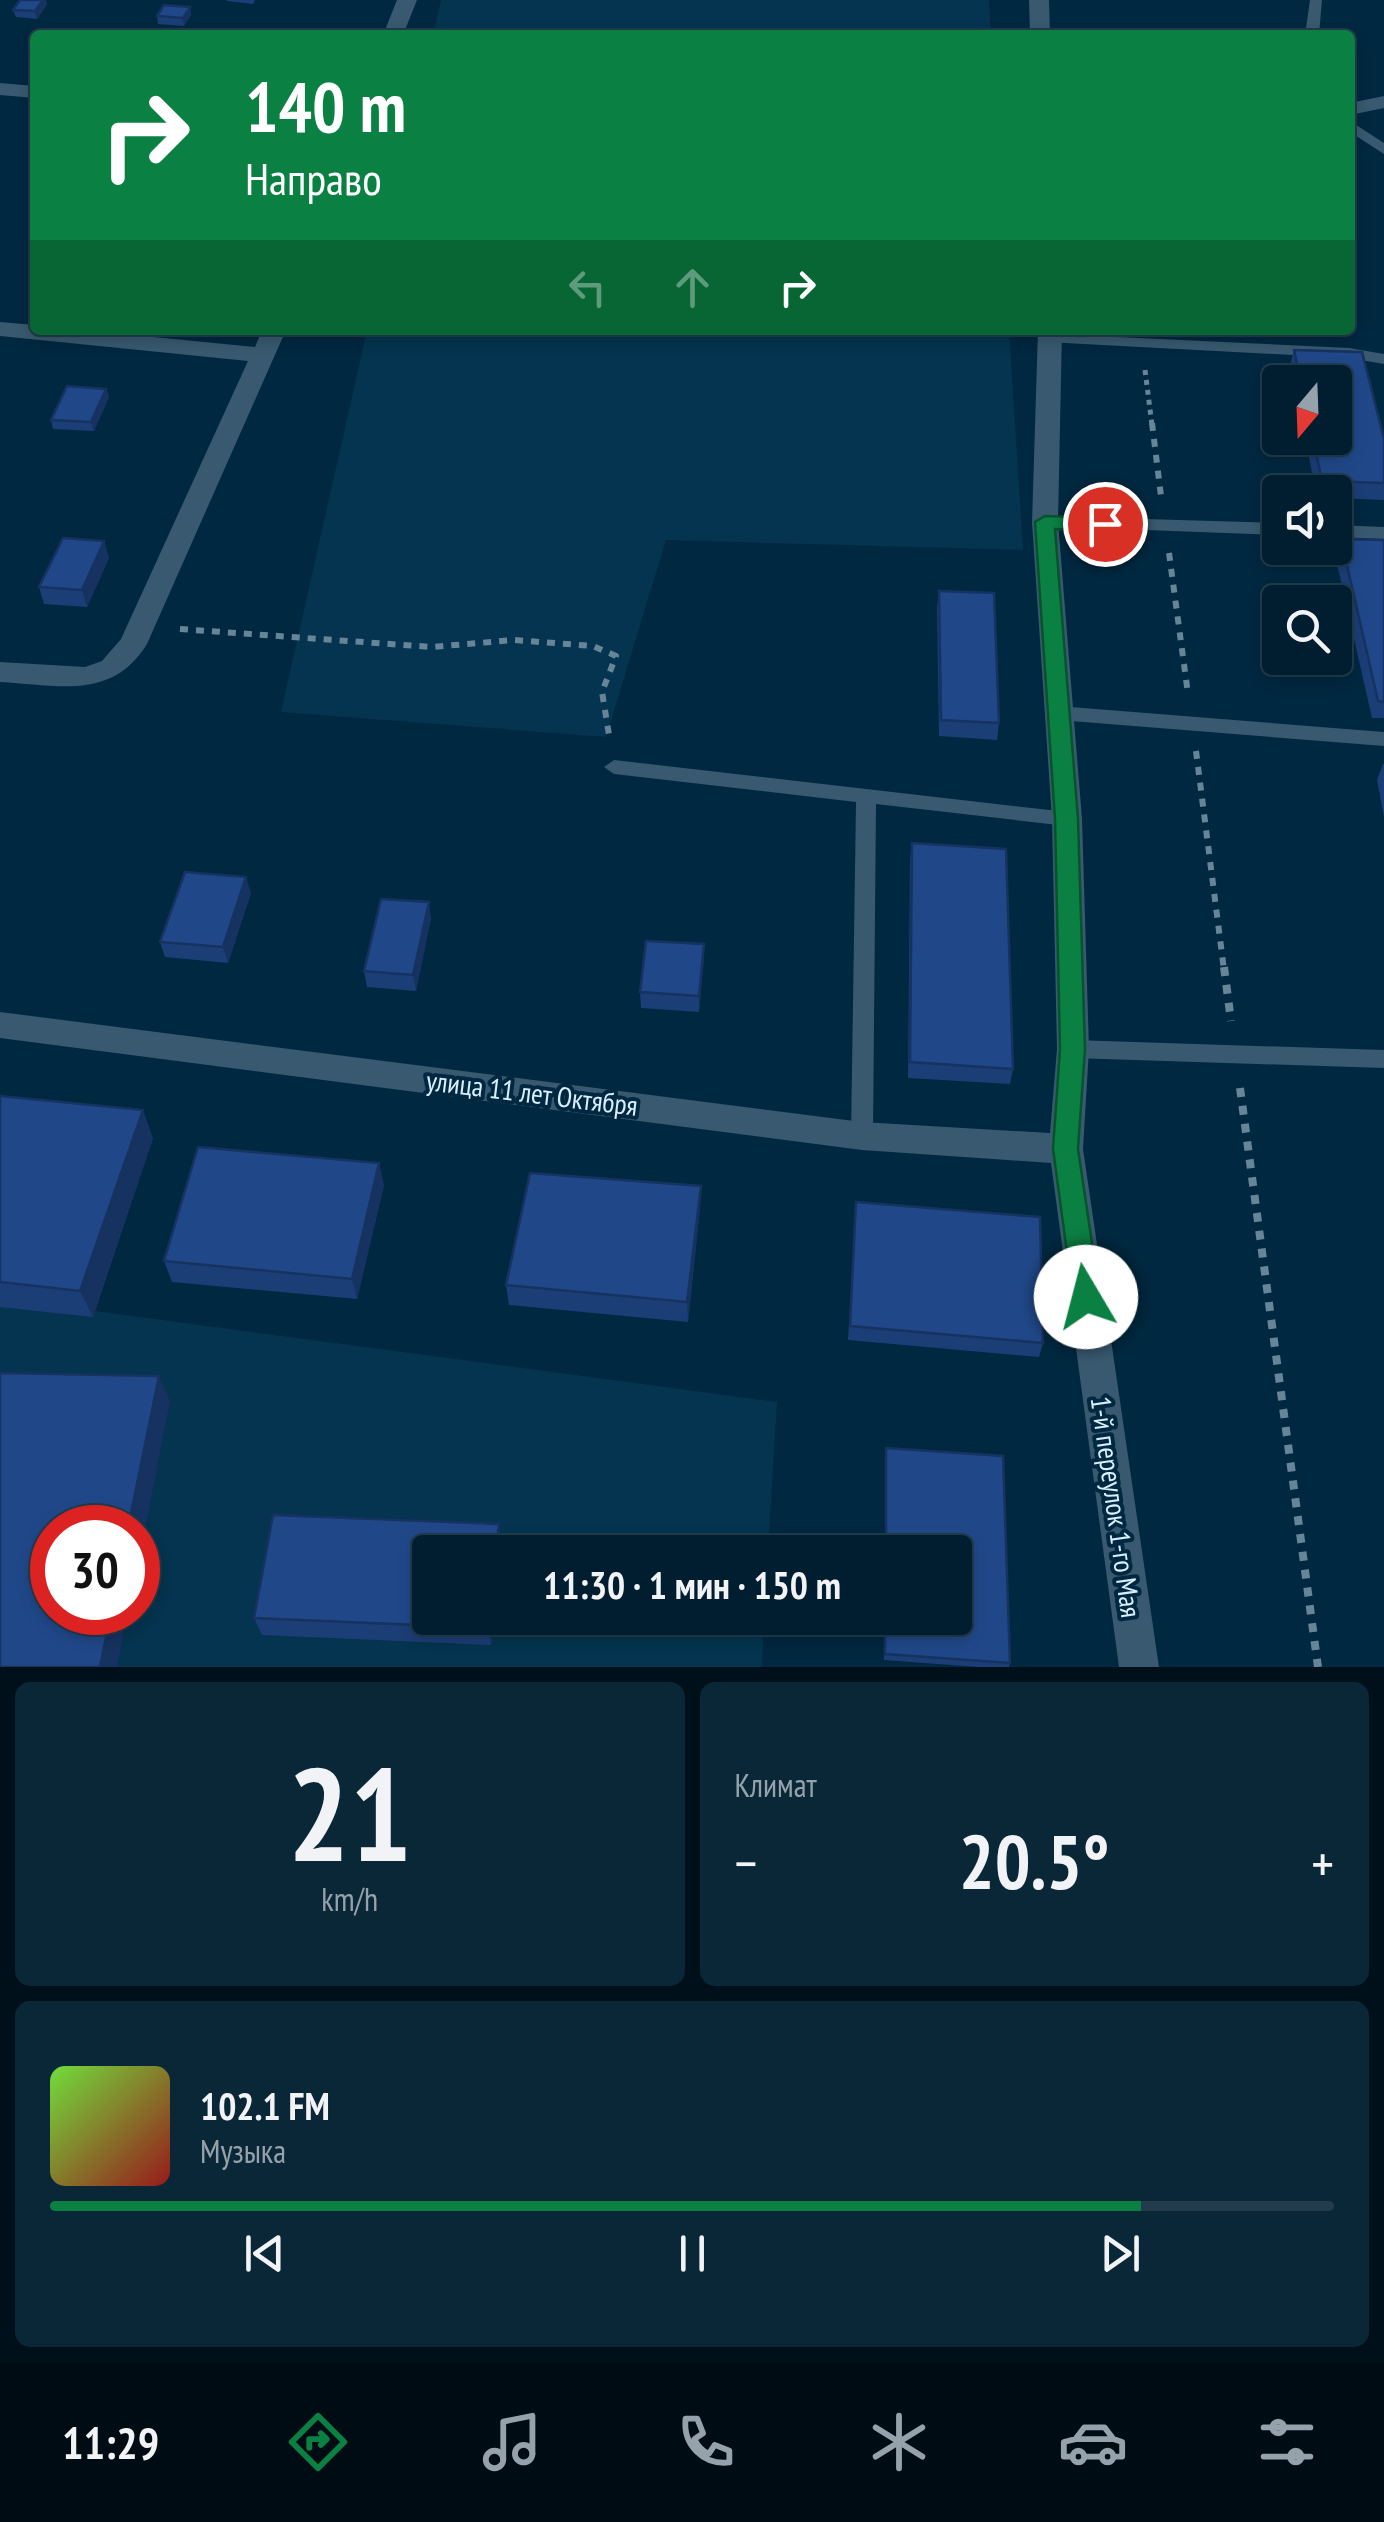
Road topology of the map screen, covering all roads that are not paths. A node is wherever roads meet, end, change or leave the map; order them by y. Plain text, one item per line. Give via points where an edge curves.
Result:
1 (408, 0) edge
2 (1039, 0) edge
3 (1316, 0) edge
4 (394, 30) edge
5 (1040, 30) edge
6 (1313, 30) edge
7 (0, 89) edge
8 (30, 92) edge
9 (1384, 102) edge
10 (1355, 108) edge
11 (1355, 129) edge
12 (1384, 150) edge
13 (0, 329) edge
14 (30, 332) edge
15 (59, 335) edge
16 (272, 335) edge
17 (1051, 335) edge
18 (264, 356) junction
19 (1384, 359) edge
20 (1045, 522) junction
21 (1262, 529) edge
22 (1352, 531) edge
23 (1384, 532) edge
24 (0, 672) edge
25 (1058, 713) junction
26 (1384, 739) edge
27 (614, 767) road end
28 (866, 794) junction
29 (1067, 819) junction
30 (0, 1025) edge
31 (1073, 1049) junction
32 (1384, 1059) edge
33 (862, 1136) junction
34 (1066, 1149) junction
35 (1138, 1667) edge

1 - 4 street
2 - 5 street
3 - 6 lane
7 - 8 street
9 - 10 street
11 - 12 lane
13 - 14 street
15 - 18 street
16 - 18 street
17 - 19 lane
17 - 20 street, 1-й переулок 1-го Мая
18 - 24 street via 133,644 112,668 86,677
20 - 21 lane
20 - 25 street, 1-й переулок 1-го Мая
22 - 23 lane
25 - 26 lane
25 - 29 street, 1-й переулок 1-го Мая
27 - 28 lane
28 - 29 lane
28 - 33 lane
29 - 31 street, 1-й переулок 1-го Мая
30 - 33 street, улица 11 лет Октября
31 - 32 lane
31 - 34 street, 1-й переулок 1-го Мая
33 - 34 street, улица 11 лет Октября
34 - 35 street, 1-й переулок 1-го Мая

